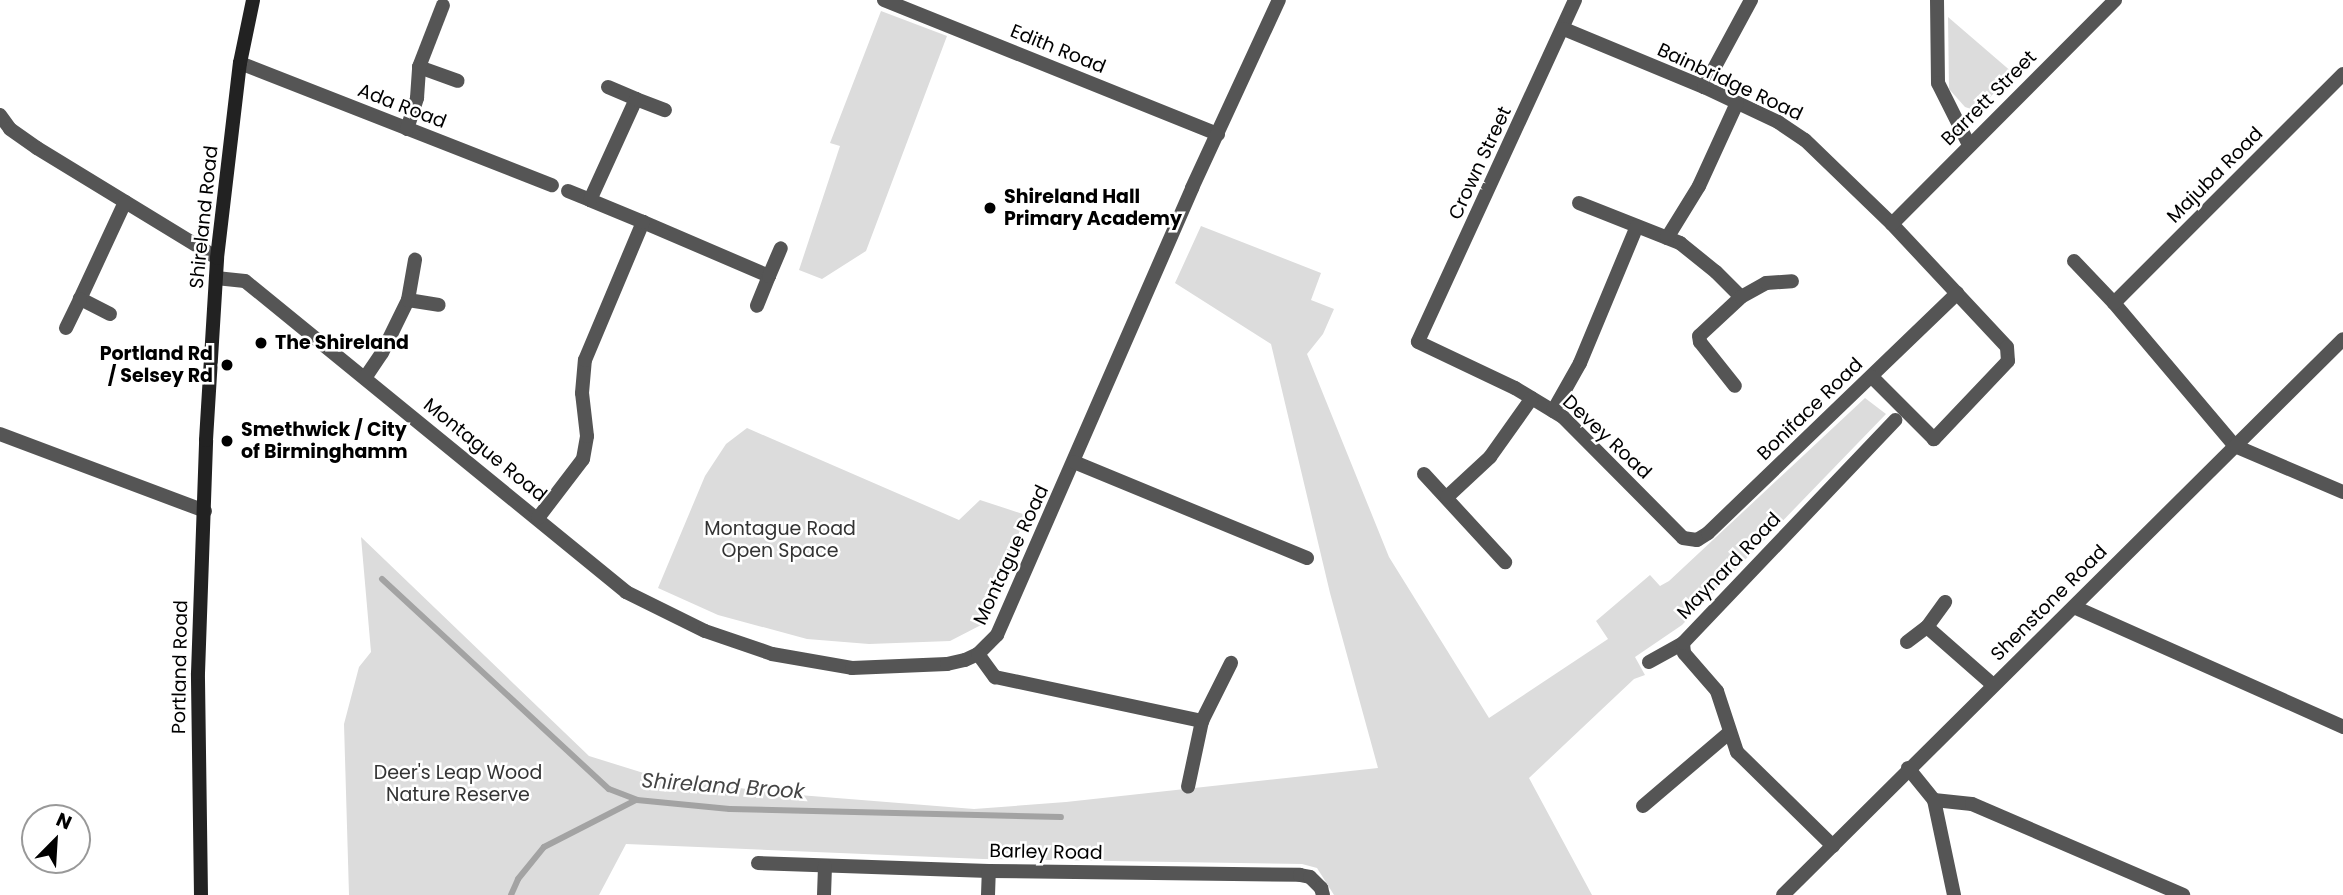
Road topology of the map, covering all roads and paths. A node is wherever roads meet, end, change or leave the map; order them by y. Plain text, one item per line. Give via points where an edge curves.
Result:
1 (253, 0) edge
2 (884, 0) edge
3 (1279, 0) edge
4 (1574, 0) edge
5 (1751, 0) edge
6 (1937, 0) edge
7 (2115, 0) edge
8 (443, 5) dead end
9 (1564, 29) junction
10 (240, 63) junction
11 (419, 67) junction
12 (2343, 74) edge
13 (458, 81) dead end
14 (1704, 87) junction
15 (608, 88) dead end
16 (636, 99) junction
17 (1737, 103) junction
18 (665, 110) dead end
19 (0, 115) edge
20 (407, 129) junction
21 (1218, 134) junction
22 (1969, 145) junction
23 (552, 185) dead end
24 (568, 191) dead end
25 (590, 200) junction
26 (125, 202) junction
27 (1579, 204) dead end
28 (643, 222) junction
29 (1892, 224) junction
30 (1637, 226) junction
31 (1667, 238) junction
32 (781, 248) dead end
33 (218, 258) junction
34 (415, 260) dead end
35 (2074, 261) dead end
36 (769, 276) junction
37 (216, 278) junction
38 (1792, 281) dead end
39 (1957, 293) junction
40 (1741, 297) junction
41 (80, 299) junction
42 (408, 300) junction
43 (2114, 303) junction
44 (439, 305) dead end
45 (757, 306) dead end
46 (110, 314) dead end
47 (65, 328) dead end
48 (2343, 339) edge
49 (1418, 342) joint
50 (1872, 377) junction
51 (365, 378) junction
52 (1735, 386) dead end
53 (1532, 398) junction
54 (1553, 411) junction
55 (1899, 415) junction
56 (0, 434) edge
57 (206, 440) joint
58 (2235, 446) junction
59 (1073, 462) junction
60 (1424, 474) dead end
61 (2343, 492) edge
62 (1447, 497) junction
63 (205, 511) junction
64 (538, 518) junction
65 (1683, 538) joint
66 (1307, 558) dead end
67 (1505, 562) dead end
68 (1945, 602) dead end
69 (2074, 607) junction
70 (1927, 627) junction
71 (1907, 642) dead end
72 (1683, 643) junction
73 (978, 654) junction
74 (1649, 662) dead end
75 (1231, 663) dead end
76 (1993, 685) junction
77 (1202, 721) junction
78 (2343, 727) edge
79 (1730, 732) junction
80 (1908, 768) junction
81 (1188, 787) dead end
82 (1934, 800) junction
83 (1643, 806) dead end
84 (1833, 846) junction
85 (758, 863) dead end
86 (825, 866) junction
87 (989, 871) junction
88 (201, 895) edge
89 (824, 895) edge
90 (988, 895) edge
91 (1323, 895) edge
92 (1783, 895) edge
93 (1954, 895) edge
94 (2183, 895) edge

1 - 10 main road, Shireland Road
2 - 21 street, Edith Road
3 - 21 street, Montague Road
4 - 9 street, Crown Street
5 - 14 street
6 - 22 street via 1938,83
7 - 22 street, Barrett Street
8 - 11 street
9 - 14 street, Bainbridge Road
9 - 49 street, Crown Street
10 - 20 street, Ada Road
10 - 33 main road, Shireland Road
11 - 13 street
11 - 20 street via 417,98
12 - 43 street, Majuba Road
14 - 17 street, Bainbridge Road
15 - 16 street
16 - 18 street
16 - 25 street
17 - 29 street, Bainbridge Road via 1805,140
17 - 31 street via 1699,186
19 - 26 street via 10,129
20 - 23 street, Ada Road
21 - 59 street, Montague Road
22 - 29 street, Barrett Street
24 - 25 street
25 - 28 street
26 - 33 street
26 - 41 street
27 - 30 street
28 - 36 street
28 - 64 street via 585,360 582,393 587,436 583,459
29 - 39 street, Bainbridge Road
30 - 31 street
30 - 54 street via 1580,363
31 - 40 street via 1680,243
32 - 36 street
33 - 37 main road, Shireland Road
34 - 42 street
35 - 43 street
36 - 45 street
37 - 51 street, Montague Road via 245,281
37 - 57 main road, Shireland Road
38 - 40 street via 1766,283
39 - 50 street, Boniface Road
39 - 55 street, Bainbridge Road via 2007,347 2008,361 1934,439
40 - 52 street via 1699,336
41 - 46 street
41 - 47 street
42 - 44 street
42 - 51 street
43 - 58 street
48 - 58 street, Shenstone Road
49 - 53 street, Devey Road
50 - 55 street
50 - 65 street, Boniface Road via 1708,533 1697,540
51 - 64 street, Montague Road
53 - 54 street, Devey Road
53 - 62 street via 1490,457
54 - 65 street, Devey Road
55 - 72 street, Maynard Road
56 - 63 street
57 - 63 main road, Portland Road
58 - 61 street
58 - 69 street, Shenstone Road
59 - 66 street
59 - 73 street, Montague Road via 997,635
60 - 62 street
62 - 67 street
63 - 88 main road, Portland Road via 198,673
64 - 73 street, Montague Road via 626,592 705,631 772,654 852,668 947,664
68 - 70 street
69 - 76 street, Shenstone Road
69 - 78 street
70 - 71 street
70 - 76 street
72 - 74 street
72 - 79 street, Maynard Road via 1684,653 1717,691
73 - 77 street via 995,677
75 - 77 street
76 - 80 street, Shenstone Road
77 - 81 street
79 - 83 street
79 - 84 street, Maynard Road via 1737,752
80 - 82 street
80 - 84 street, Shenstone Road
82 - 93 street
82 - 94 street via 1972,804
84 - 92 street, Shenstone Road
85 - 86 street, Barley Road
86 - 87 street, Barley Road
86 - 89 street
87 - 90 street
87 - 91 street, Barley Road via 1300,875 1310,877

